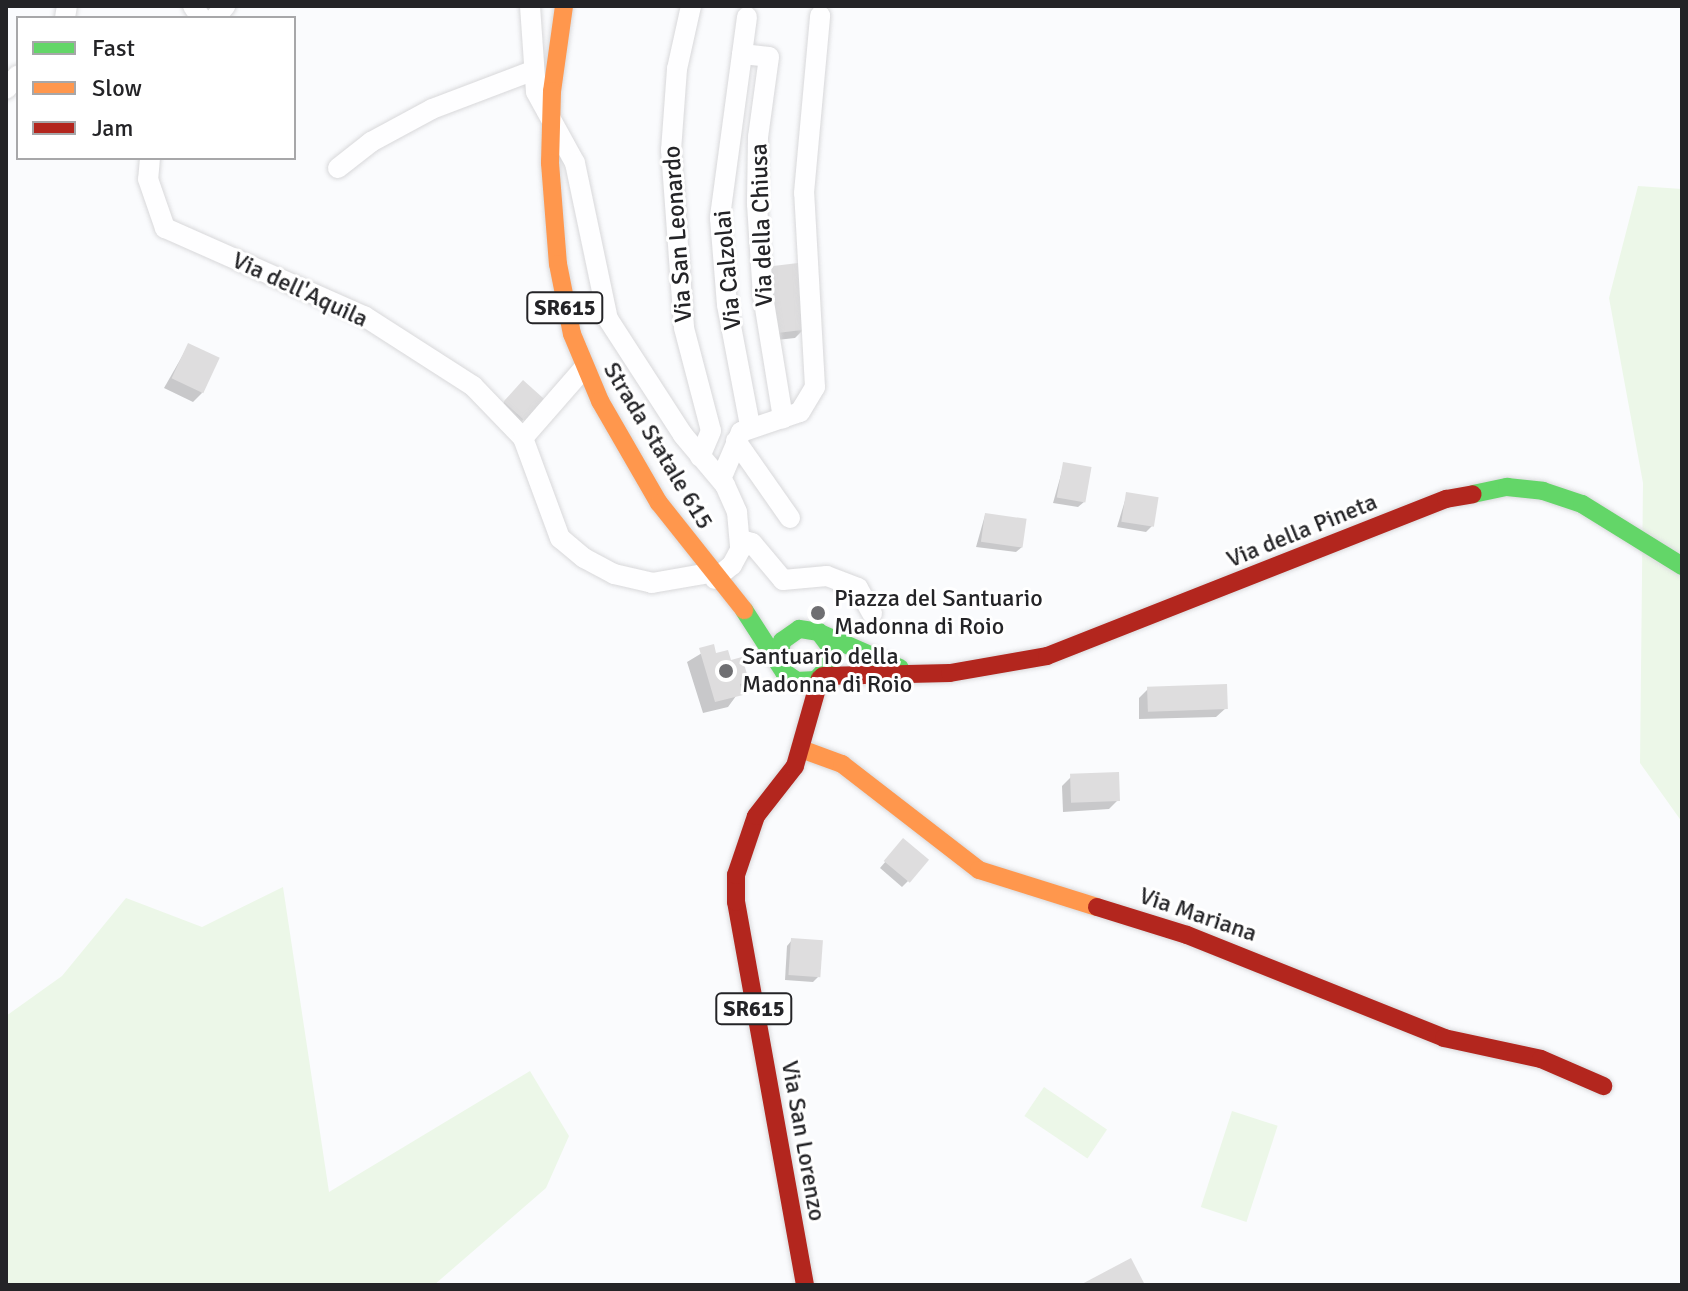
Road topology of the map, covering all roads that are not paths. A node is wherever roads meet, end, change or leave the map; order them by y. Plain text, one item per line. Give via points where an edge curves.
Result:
1 (530, 6) edge
2 (564, 6) edge
3 (691, 6) edge
4 (820, 16) dead end
5 (747, 17) dead end
6 (742, 54) junction
7 (532, 71) junction
8 (550, 123) junction
9 (150, 160) edge
10 (338, 168) dead end
11 (584, 368) junction
12 (783, 418) junction
13 (743, 434) junction
14 (523, 438) junction
15 (700, 457) junction
16 (721, 479) junction
17 (790, 518) dead end
18 (741, 540) junction
19 (1682, 566) edge
20 (716, 580) junction
21 (872, 613) dead end
22 (813, 631) junction
23 (781, 666) junction
24 (928, 673) junction
25 (821, 677) junction
26 (802, 744) junction
27 (1603, 1086) dead end
28 (805, 1285) edge

1 - 7 street
2 - 8 main road, Strada Statale 615 / SR615
3 - 15 street, Via San Leonardo via 677,69 671,150 683,317 711,431
4 - 12 street via 804,193 815,385 803,409
5 - 6 street, Via Calzolai
6 - 12 street, Via della Chiusa via 769,57 758,137 757,204 763,296
6 - 13 street, Via Calzolai via 720,224
7 - 8 street
7 - 10 street via 432,109 371,142
8 - 11 main road, Strada Statale 615 / SR615 via 558,264
8 - 15 street via 575,163 593,265 611,325
9 - 14 street, Via dell'Aquila via 148,179 165,228 364,316 473,386
11 - 14 street
11 - 20 main road, Strada Statale 615 / SR615 via 654,495
12 - 13 street
13 - 16 street
13 - 17 street
14 - 20 street, Via dell'Aquila via 555,529 584,558 634,581
15 - 16 street
16 - 18 street via 737,512
18 - 20 street via 734,561
18 - 21 street via 752,543 784,580 830,577 858,588
19 - 24 main road, Via della Pineta via 1582,504 1543,491 1507,487 1446,499 1068,650 984,669
20 - 22 main road, SR615
20 - 23 main road, SR615
22 - 23 main road via 782,641
22 - 24 main road, Via della Pineta via 894,666
22 - 25 main road, SR615 via 832,657
23 - 25 main road via 801,682
23 - 26 main road, SR615 via 799,702
24 - 25 main road, Via della Pineta
25 - 26 main road, Via San Lorenzo / SR615
26 - 27 main road, Via Mariana via 842,764 979,870 1187,935 1444,1038 1541,1059
26 - 28 main road, Via San Lorenzo / SR615 via 783,787 747,833 736,902

